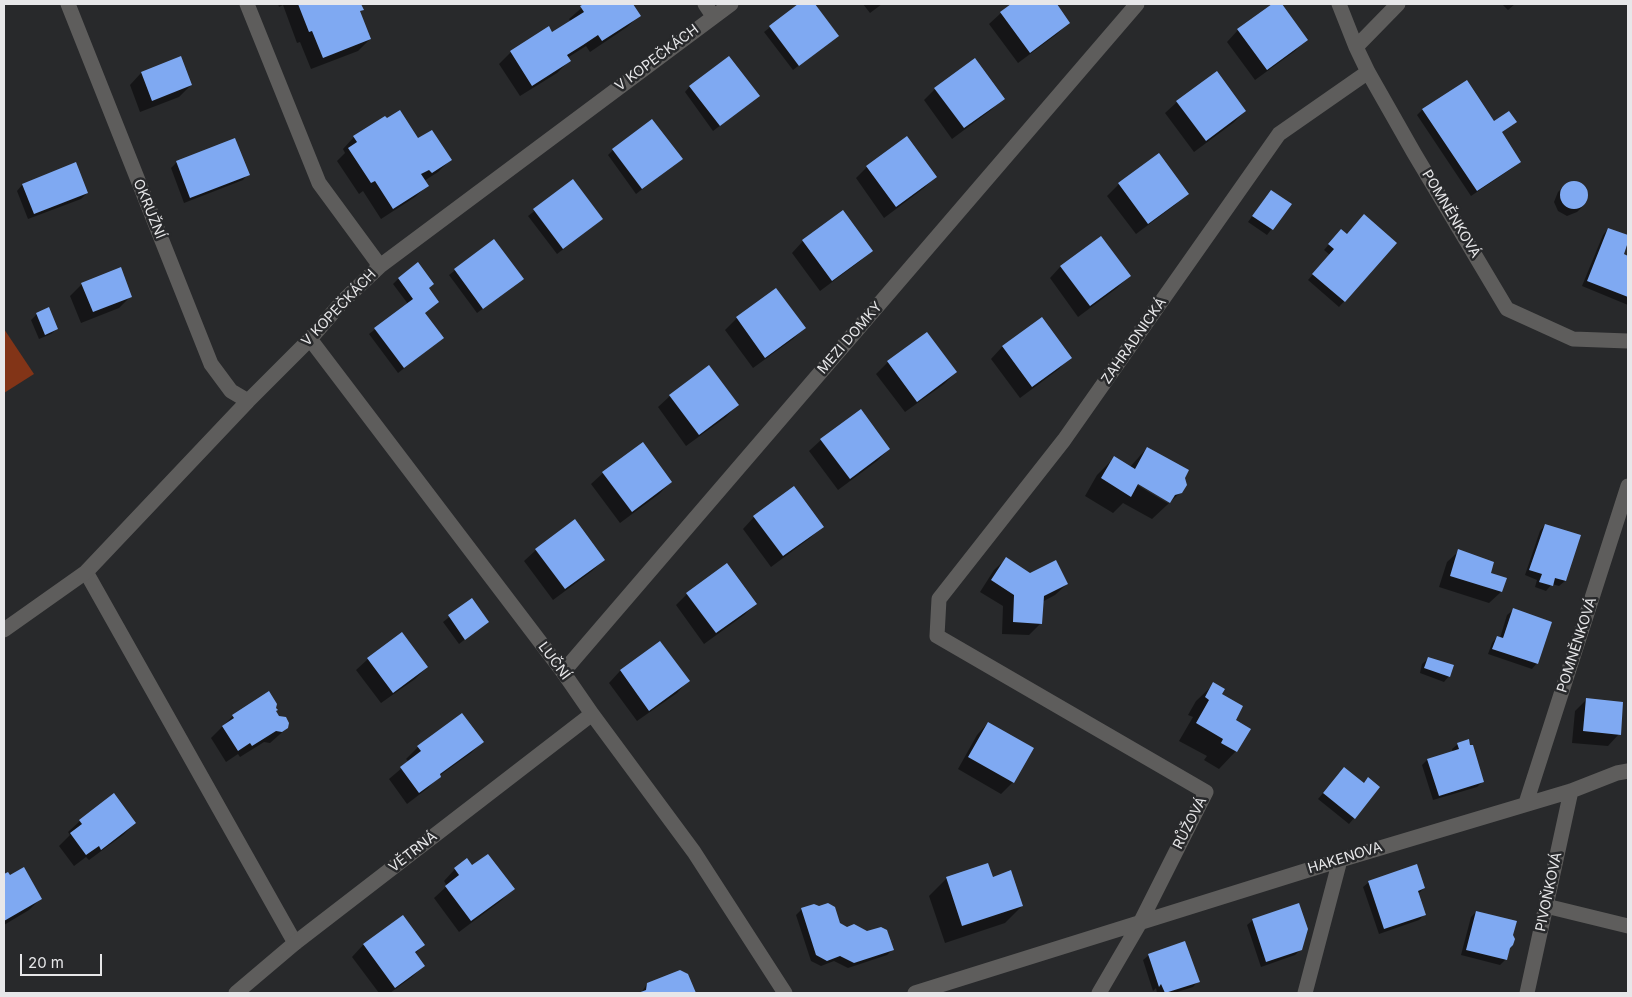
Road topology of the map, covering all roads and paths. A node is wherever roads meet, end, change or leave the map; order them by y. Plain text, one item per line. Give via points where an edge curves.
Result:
1 (68, 4) edge
2 (247, 4) edge
3 (731, 4) edge
4 (1137, 4) edge
5 (1339, 4) edge
6 (1398, 4) edge
7 (709, 10) edge
8 (1356, 47) junction
9 (1368, 72) junction
10 (380, 266) junction
11 (310, 339) junction
12 (1628, 341) edge
13 (248, 401) junction
14 (1628, 486) edge
15 (86, 572) junction
16 (4, 630) edge
17 (938, 636) joint
18 (563, 672) junction
19 (592, 714) junction
20 (1628, 771) edge
21 (1571, 791) junction
22 (1526, 803) junction
23 (1340, 860) junction
24 (1546, 906) junction
25 (1141, 921) junction
26 (1628, 926) edge
27 (295, 943) junction
28 (236, 993) edge
29 (785, 993) edge
30 (916, 993) edge
31 (1099, 993) edge
32 (1305, 993) edge
33 (1527, 993) edge

1 - 13 street, OKRUŽNÍ via 211,364 231,392
2 - 10 street via 319,183
3 - 7 street, V KOPEČKÁCH
4 - 18 street, MEZI DOMKY
5 - 8 street, POMNĚNKOVÁ
6 - 8 street
7 - 10 street, V KOPEČKÁCH
8 - 9 street, POMNĚNKOVÁ
9 - 12 street, POMNĚNKOVÁ via 1507,308 1573,339
9 - 17 street, ZAHRADNICKÁ via 1279,134 1064,440 939,599
10 - 11 street, V KOPEČKÁCH
11 - 13 street, V KOPEČKÁCH
11 - 18 street, LUČNÍ
13 - 15 street, V KOPEČKÁCH
14 - 22 street, POMNĚNKOVÁ
15 - 16 street, V KOPEČKÁCH
15 - 27 street
17 - 25 street, RŮŽOVÁ via 1206,792
18 - 19 street, LUČNÍ
19 - 27 street, VĚTRNÁ
19 - 29 street, LUČNÍ via 694,852
20 - 21 street, HAKENOVA
21 - 22 street, HAKENOVA
21 - 24 street, PIVOŇKOVÁ
22 - 23 street, HAKENOVA
23 - 25 street, HAKENOVA
23 - 32 street
24 - 26 street
24 - 33 street, PIVOŇKOVÁ
25 - 30 street
25 - 31 street
27 - 28 street, VĚTRNÁ

